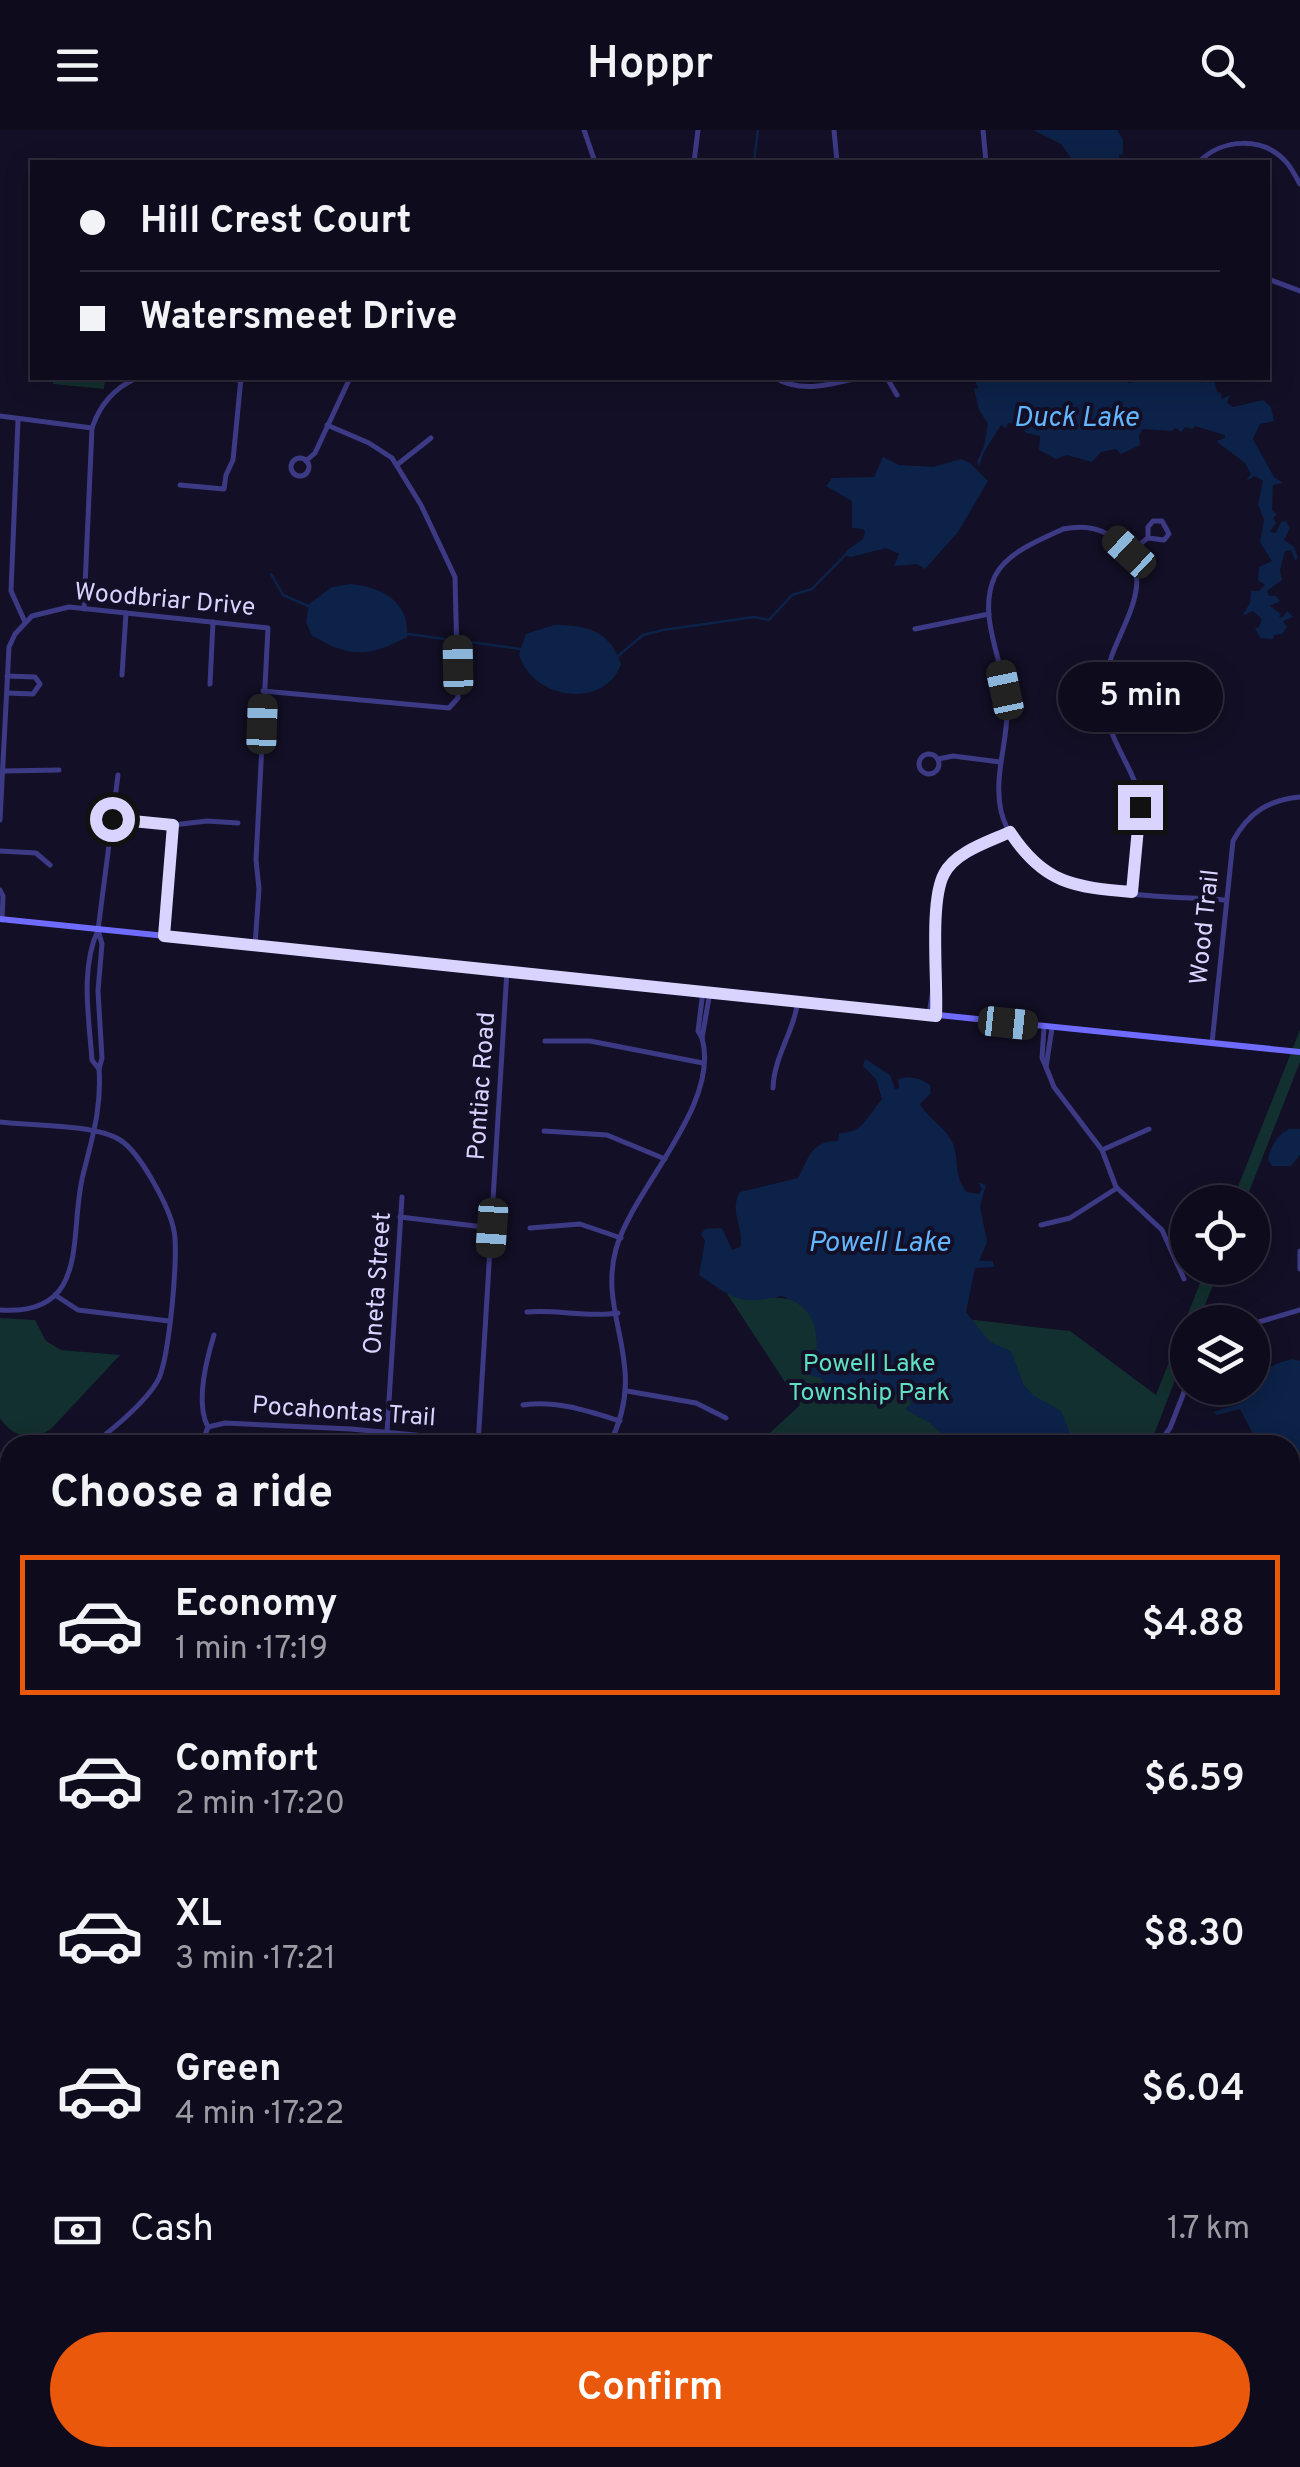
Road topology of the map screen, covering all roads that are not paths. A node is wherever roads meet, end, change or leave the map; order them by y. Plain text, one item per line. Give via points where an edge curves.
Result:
1 (584, 130) edge
2 (698, 130) edge
3 (834, 130) edge
4 (983, 130) edge
5 (595, 160) edge
6 (694, 160) edge
7 (837, 160) edge
8 (986, 160) edge
9 (1202, 160) edge
10 (1300, 184) edge
11 (1270, 280) edge
12 (1300, 291) edge
13 (133, 380) edge
14 (240, 380) edge
15 (349, 380) edge
16 (779, 380) edge
17 (848, 380) edge
18 (888, 380) edge
19 (897, 395) dead end
20 (0, 416) edge
21 (18, 420) junction
22 (327, 425) junction
23 (92, 428) junction
24 (431, 438) dead end
25 (306, 461) dead end
26 (398, 464) junction
27 (180, 485) dead end
28 (1148, 538) junction
29 (1129, 552) junction
30 (84, 609) junction
31 (126, 614) junction
32 (989, 614) junction
33 (25, 622) junction
34 (214, 622) junction
35 (914, 629) dead end
36 (122, 675) dead end
37 (6, 676) junction
38 (210, 684) dead end
39 (263, 691) junction
40 (6, 693) junction
41 (938, 760) junction
42 (1001, 762) junction
43 (59, 770) dead end
44 (3, 771) junction
45 (118, 774) dead end
46 (1300, 797) edge
47 (112, 819) junction
48 (0, 820) edge
49 (238, 823) dead end
50 (173, 825) junction
51 (1010, 832) junction
52 (0, 852) edge
53 (50, 865) dead end
54 (0, 890) edge
55 (1132, 892) junction
56 (1225, 900) junction
57 (1, 920) edge
58 (98, 930) junction
59 (164, 936) junction
60 (255, 944) junction
61 (507, 970) junction
62 (88, 983) junction
63 (98, 984) junction
64 (706, 992) junction
65 (798, 1001) junction
66 (932, 1016) junction
67 (1048, 1027) junction
68 (545, 1041) dead end
69 (1212, 1042) junction
70 (1300, 1052) edge
71 (703, 1063) junction
72 (99, 1068) junction
73 (773, 1088) dead end
74 (0, 1122) edge
75 (1149, 1129) dead end
76 (544, 1131) dead end
77 (96, 1132) junction
78 (1102, 1150) junction
79 (664, 1160) junction
80 (1117, 1188) junction
81 (402, 1197) dead end
82 (400, 1217) junction
83 (1041, 1225) dead end
84 (492, 1228) junction
85 (530, 1228) dead end
86 (621, 1238) junction
87 (1170, 1248) edge
88 (1300, 1251) edge
89 (1300, 1269) edge
90 (55, 1295) junction
91 (0, 1310) edge
92 (1300, 1310) edge
93 (527, 1312) dead end
94 (618, 1313) junction
95 (1270, 1319) edge
96 (169, 1321) junction
97 (214, 1336) dead end
98 (627, 1391) junction
99 (1179, 1405) edge
100 (522, 1406) dead end
101 (726, 1418) dead end
102 (620, 1421) junction
103 (208, 1427) junction
104 (387, 1432) junction
105 (103, 1435) edge
106 (205, 1435) edge
107 (412, 1435) edge
108 (479, 1435) edge
109 (614, 1435) edge
110 (1165, 1435) edge

1 - 5 street
2 - 6 street
3 - 7 street
4 - 8 street
9 - 10 street via 1226,144 1258,145 1286,162
11 - 12 street
13 - 23 street via 116,389
14 - 27 street via 224,488
15 - 22 street
16 - 17 street via 812,388
18 - 19 street
20 - 21 street
21 - 23 street
21 - 33 street via 11,591
22 - 25 street
22 - 26 street
23 - 30 street
24 - 26 street
26 - 39 street via 454,577 456,701 449,708
28 - 28 street via 1154,521 1168,526 1164,540
28 - 29 street
29 - 32 street via 1100,530 1062,529 1002,565 991,586
29 - 55 street via 1136,595 1112,656 1106,697 1111,734 1138,788
30 - 31 street, Woodbriar Drive
30 - 33 street, Woodbriar Drive via 50,609
31 - 34 street, Woodbriar Drive
31 - 36 street
32 - 35 street
32 - 42 street via 1007,707
33 - 37 street via 9,647
34 - 38 street
34 - 39 street, Woodbriar Drive via 268,628
37 - 40 street
37 - 40 street via 35,677 40,684 33,694
39 - 60 street
40 - 44 street
41 - 41 street via 934,774 920,768 924,756
41 - 42 street
42 - 51 street via 1001,812
43 - 44 street
44 - 48 street
45 - 47 street
46 - 56 street, Wood Trail via 1268,804 1246,820 1233,842
47 - 50 street
47 - 58 street
49 - 50 street
50 - 59 street
51 - 55 street via 1024,854 1058,880
51 - 66 street via 969,851 944,873
52 - 53 street via 36,853
54 - 57 street
55 - 56 street
56 - 69 street, Wood Trail
57 - 58 street
58 - 59 street
58 - 62 street
58 - 63 street
59 - 60 street
60 - 61 street
61 - 64 street
61 - 84 street, Pontiac Road
62 - 63 street
62 - 72 street via 92,1060
63 - 72 street
64 - 65 street
64 - 71 street via 698,1031
65 - 66 street
65 - 73 street
66 - 67 street
67 - 69 street
67 - 78 street via 1042,1058 1054,1087
68 - 71 street via 590,1041
69 - 70 street
71 - 79 street via 689,1112
72 - 77 street
74 - 77 street
75 - 78 street
76 - 79 street via 607,1136
77 - 90 street via 82,1177 69,1276
77 - 96 street via 134,1152 174,1228
78 - 80 street
79 - 86 street
80 - 83 street via 1070,1218
80 - 87 street via 1162,1230
81 - 82 street, Oneta Street
82 - 84 street
82 - 104 street, Oneta Street
84 - 108 street, Pontiac Road
85 - 86 street via 580,1224
86 - 94 street via 612,1278
88 - 89 street
90 - 91 street via 38,1306
90 - 96 street via 78,1310
92 - 95 street
93 - 94 street
94 - 98 street
96 - 105 street via 159,1379
97 - 103 street via 202,1401
98 - 101 street via 696,1402
98 - 102 street
99 - 110 street
100 - 102 street via 564,1406
102 - 109 street
103 - 104 street, Pocahontas Trail via 225,1422
103 - 106 street
104 - 107 street, Pocahontas Trail

